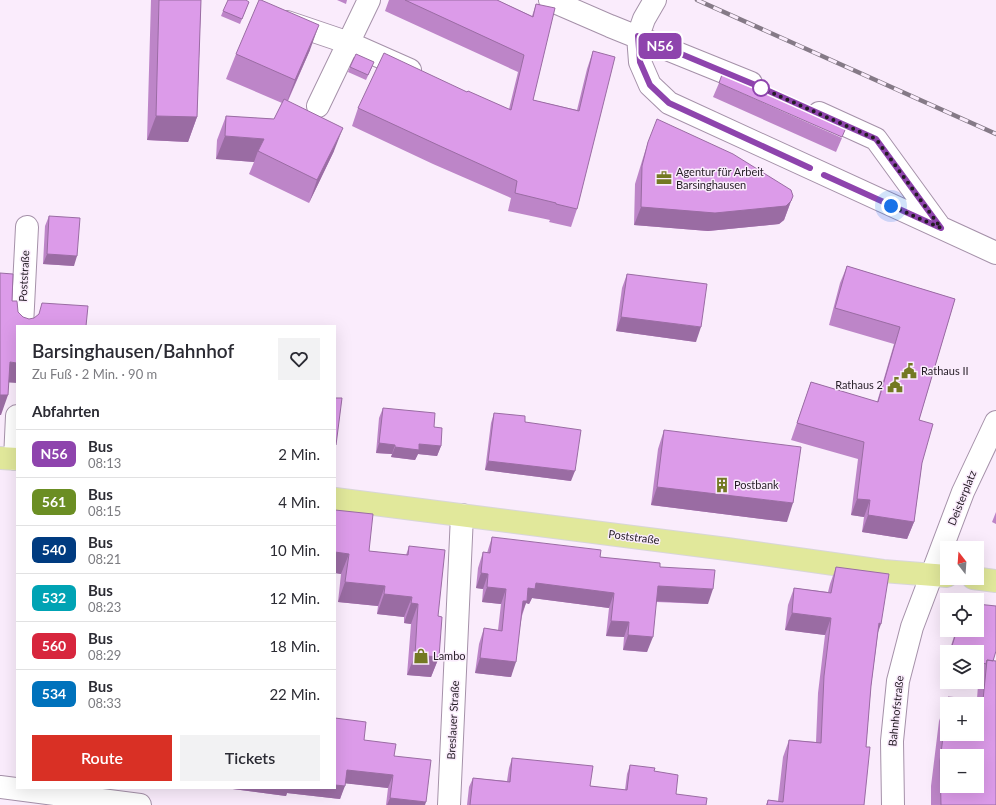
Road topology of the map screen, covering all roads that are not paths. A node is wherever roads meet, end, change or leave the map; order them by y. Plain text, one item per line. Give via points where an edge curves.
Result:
1 (369, 0) edge
2 (550, 0) edge
3 (654, 0) edge
4 (286, 22) edge
5 (638, 36) junction
6 (349, 43) junction
7 (412, 72) edge
8 (767, 90) edge
9 (801, 105) edge
10 (318, 106) dead end
11 (27, 227) dead end
12 (941, 228) junction
13 (996, 253) edge
14 (22, 325) edge
15 (996, 422) edge
16 (16, 423) edge
17 (11, 458) edge
18 (336, 498) edge
19 (462, 515) junction
20 (950, 541) edge
21 (940, 576) edge
22 (984, 579) edge
23 (996, 580) edge
24 (0, 787) edge
25 (140, 805) edge
26 (449, 805) edge
27 (893, 805) edge

1 - 6 street
2 - 5 street
3 - 5 street
4 - 6 street
5 - 8 street
5 - 12 street via 640,62 650,85 669,103
6 - 7 street
6 - 10 street
9 - 12 street via 876,139
11 - 14 street, Poststraße
12 - 13 street
15 - 20 street, Deisterplatz via 963,492
16 - 17 street
18 - 19 main road, Poststraße
19 - 21 main road, Poststraße via 883,571
19 - 26 street, Breslauer Straße
21 - 27 street, Bahnhofstraße via 915,617 898,681 892,740
22 - 23 main road
24 - 25 street

